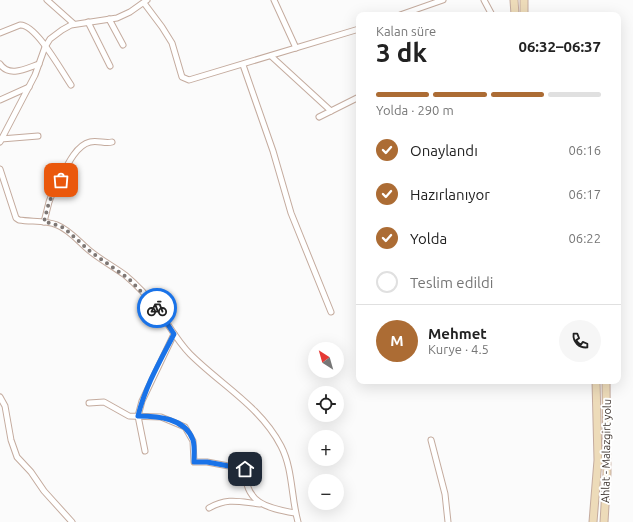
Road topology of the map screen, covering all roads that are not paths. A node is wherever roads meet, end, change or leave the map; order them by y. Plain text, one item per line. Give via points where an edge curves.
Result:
1 (47, 0) edge
2 (274, 0) edge
3 (443, 0) edge
4 (484, 0) edge
5 (514, 0) edge
6 (524, 0) edge
7 (146, 1) edge
8 (409, 12) edge
9 (490, 12) edge
10 (515, 12) edge
11 (524, 12) edge
12 (110, 19) junction
13 (88, 22) junction
14 (74, 24) junction
15 (356, 29) edge
16 (0, 33) edge
17 (123, 45) dead end
18 (45, 47) junction
19 (296, 48) junction
20 (271, 56) junction
21 (0, 64) edge
22 (39, 64) junction
23 (242, 65) junction
24 (110, 66) dead end
25 (71, 85) dead end
26 (30, 87) junction
27 (356, 98) edge
28 (0, 100) edge
29 (331, 111) junction
30 (319, 117) dead end
31 (38, 136) dead end
32 (0, 140) edge
33 (112, 142) dead end
34 (0, 169) edge
35 (44, 222) junction
36 (331, 312) dead end
37 (174, 334) junction
38 (596, 384) edge
39 (606, 384) edge
40 (0, 397) edge
41 (88, 402) dead end
42 (138, 416) junction
43 (431, 440) dead end
44 (145, 452) dead end
45 (261, 504) junction
46 (209, 508) dead end
47 (295, 513) junction
48 (72, 522) edge
49 (298, 522) edge
50 (448, 522) edge
51 (593, 522) edge
52 (604, 522) edge

1 - 14 street
2 - 19 street
3 - 8 street
4 - 9 street
5 - 10 main road
6 - 11 main road
7 - 12 street via 124,16
7 - 23 street via 172,43 181,74 185,79 196,79
12 - 13 street
12 - 17 street
13 - 14 street
13 - 24 street
14 - 18 street via 56,34
15 - 19 street
16 - 18 street via 23,24 33,31
18 - 22 street
18 - 25 street
19 - 20 street
20 - 23 street
20 - 29 street
21 - 22 street via 12,72
22 - 26 street
23 - 36 street via 273,151 291,212
26 - 28 street
26 - 32 street
27 - 29 street
29 - 30 street
31 - 32 street
33 - 35 street via 88,142 78,148 52,194
34 - 35 street via 16,218
35 - 37 street via 64,228 91,252 129,279 158,310
37 - 42 street via 147,387
37 - 47 street via 195,358 247,402 275,436 288,461
38 - 51 main road, Ahlat - Malazgirt yolu via 598,460
39 - 52 main road, Ahlat - Malazgirt yolu via 607,474
40 - 48 street via 5,406 17,457
41 - 42 street via 104,402 129,416
42 - 44 street
42 - 45 street via 161,417 185,427 193,440 194,462 245,469 246,487 252,497
43 - 50 street via 442,481
45 - 46 street via 228,500
45 - 47 street
47 - 49 street

